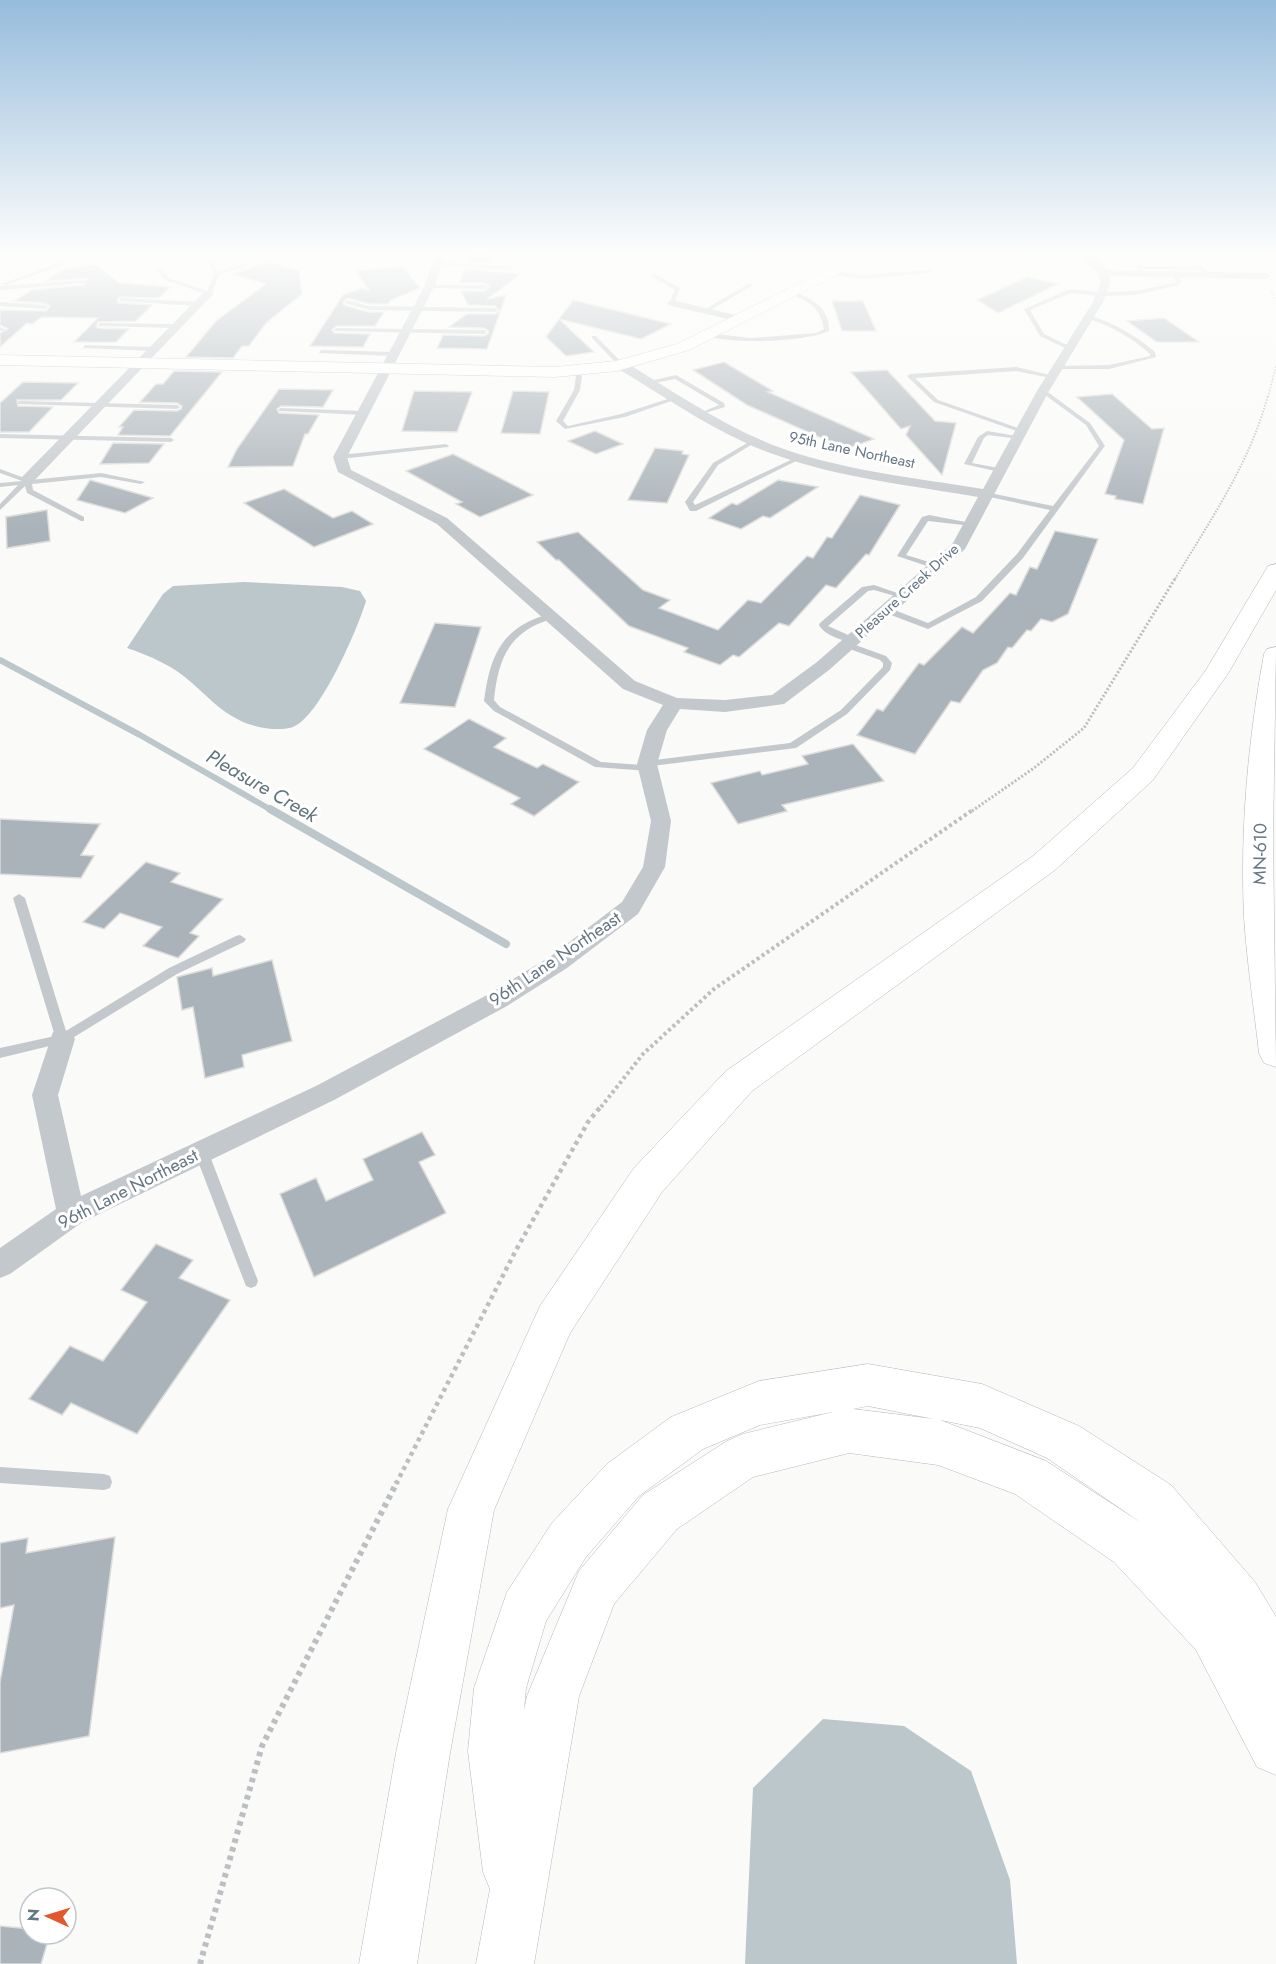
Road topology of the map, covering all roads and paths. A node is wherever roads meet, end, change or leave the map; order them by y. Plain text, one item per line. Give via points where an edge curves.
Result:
1 (158, 345) edge
2 (400, 345) edge
3 (602, 345) edge
4 (688, 345) edge
5 (1062, 345) edge
6 (1071, 345) edge
7 (1144, 345) edge
8 (85, 347) dead end
9 (1069, 348) junction
10 (154, 349) junction
11 (321, 352) dead end
12 (0, 360) edge
13 (390, 362) junction
14 (140, 364) junction
15 (621, 364) junction
16 (573, 370) junction
17 (1054, 372) junction
18 (649, 382) junction
19 (1043, 391) junction
20 (677, 398) junction
21 (20, 403) dead end
22 (100, 405) junction
23 (177, 407) dead end
24 (281, 410) dead end
25 (364, 413) junction
26 (704, 413) junction
27 (1020, 434) junction
28 (0, 436) edge
29 (69, 437) junction
30 (171, 440) dead end
31 (754, 441) junction
32 (446, 446) dead end
33 (340, 457) junction
34 (801, 457) junction
35 (0, 471) edge
36 (1001, 471) junction
37 (27, 480) junction
38 (141, 482) dead end
39 (0, 485) edge
40 (988, 494) junction
41 (0, 508) edge
42 (1055, 509) junction
43 (81, 519) dead end
44 (972, 524) junction
45 (936, 567) junction
46 (1276, 572) edge
47 (902, 596) junction
48 (886, 610) junction
49 (549, 617) junction
50 (849, 643) junction
51 (1276, 654) edge
52 (674, 703) junction
53 (648, 766) junction
54 (20, 898) dead end
55 (240, 939) dead end
56 (62, 1039) junction
57 (0, 1053) edge
58 (1276, 1053) edge
59 (201, 1151) junction
60 (71, 1214) junction
61 (0, 1265) edge
62 (251, 1281) dead end
63 (0, 1475) edge
64 (104, 1482) dead end
65 (1276, 1667) edge
66 (1276, 1748) edge
67 (515, 1900) junction
68 (388, 1964) edge
69 (505, 1964) edge

1 - 10 street
2 - 13 street
3 - 15 lane
4 - 15 main road
5 - 9 lane
6 - 9 street, Pleasure Creek Drive
7 - 17 lane via 1153,357 1108,367
8 - 10 lane
9 - 17 street, Pleasure Creek Drive
10 - 14 street
11 - 13 lane
12 - 14 main road
13 - 14 main road
13 - 16 main road
13 - 25 street
14 - 22 street
15 - 16 main road
15 - 18 street, 95th Lane Northeast
16 - 20 lane via 579,376 577,390 559,421 567,428 623,416
17 - 19 street, Pleasure Creek Drive
17 - 27 lane via 1016,369 910,376 936,401
18 - 20 street, 95th Lane Northeast
18 - 26 lane via 676,377 722,404
19 - 27 street, Pleasure Creek Drive
19 - 42 lane via 1089,424 1102,446
20 - 26 street, 95th Lane Northeast
21 - 22 lane
22 - 23 lane
22 - 29 street
24 - 25 lane
25 - 33 street
26 - 31 street, 95th Lane Northeast
27 - 36 street, Pleasure Creek Drive
27 - 36 lane via 987,433 981,437 968,464
28 - 29 lane
29 - 30 lane
29 - 37 street
31 - 34 street, 95th Lane Northeast
31 - 34 lane via 715,464 688,502 693,509
32 - 33 lane
33 - 49 street via 345,471 442,521
34 - 40 street, 95th Lane Northeast
35 - 37 lane
36 - 40 street, Pleasure Creek Drive
37 - 38 lane via 101,475
37 - 39 lane
37 - 41 lane
37 - 43 lane via 30,491
40 - 42 lane
40 - 44 street, Pleasure Creek Drive
42 - 48 lane via 1020,556 979,599 928,626
44 - 45 street, Pleasure Creek Drive via 959,546
44 - 45 lane via 925,519 901,556
45 - 47 street, Pleasure Creek Drive
46 - 68 main road via 1218,672 1143,774 1044,862 739,1081 648,1180 555,1320 471,1509 423,1752
47 - 48 street, Pleasure Creek Drive
47 - 50 lane via 874,587 865,589 823,625
48 - 50 street, Pleasure Creek Drive
49 - 52 street via 629,685
49 - 53 lane via 525,625 510,638 499,658 489,701 497,710 599,765
50 - 52 street, Pleasure Creek Drive via 777,700 725,706
50 - 53 lane via 883,658 887,668 844,712 793,746
51 - 58 main road, MN-610 via 1266,705 1259,888
52 - 53 street via 657,730
53 - 59 street, 96th Lane Northeast via 661,821 654,867 630,908 559,962 498,1000 325,1093
54 - 56 lane
55 - 56 lane via 173,971
56 - 57 lane
56 - 60 street via 45,1095
59 - 60 street, 96th Lane Northeast
59 - 62 lane
60 - 61 street, 96th Lane Northeast
63 - 64 lane
65 - 67 main road via 1238,1599 1154,1502 1063,1442 982,1406 868,1386 759,1403 687,1433 623,1480 569,1540 525,1610 500,1688 495,1751
66 - 67 main road via 1214,1632 1131,1545 1030,1477 938,1442 849,1431 743,1457 660,1512 596,1588 553,1696
67 - 69 main road

